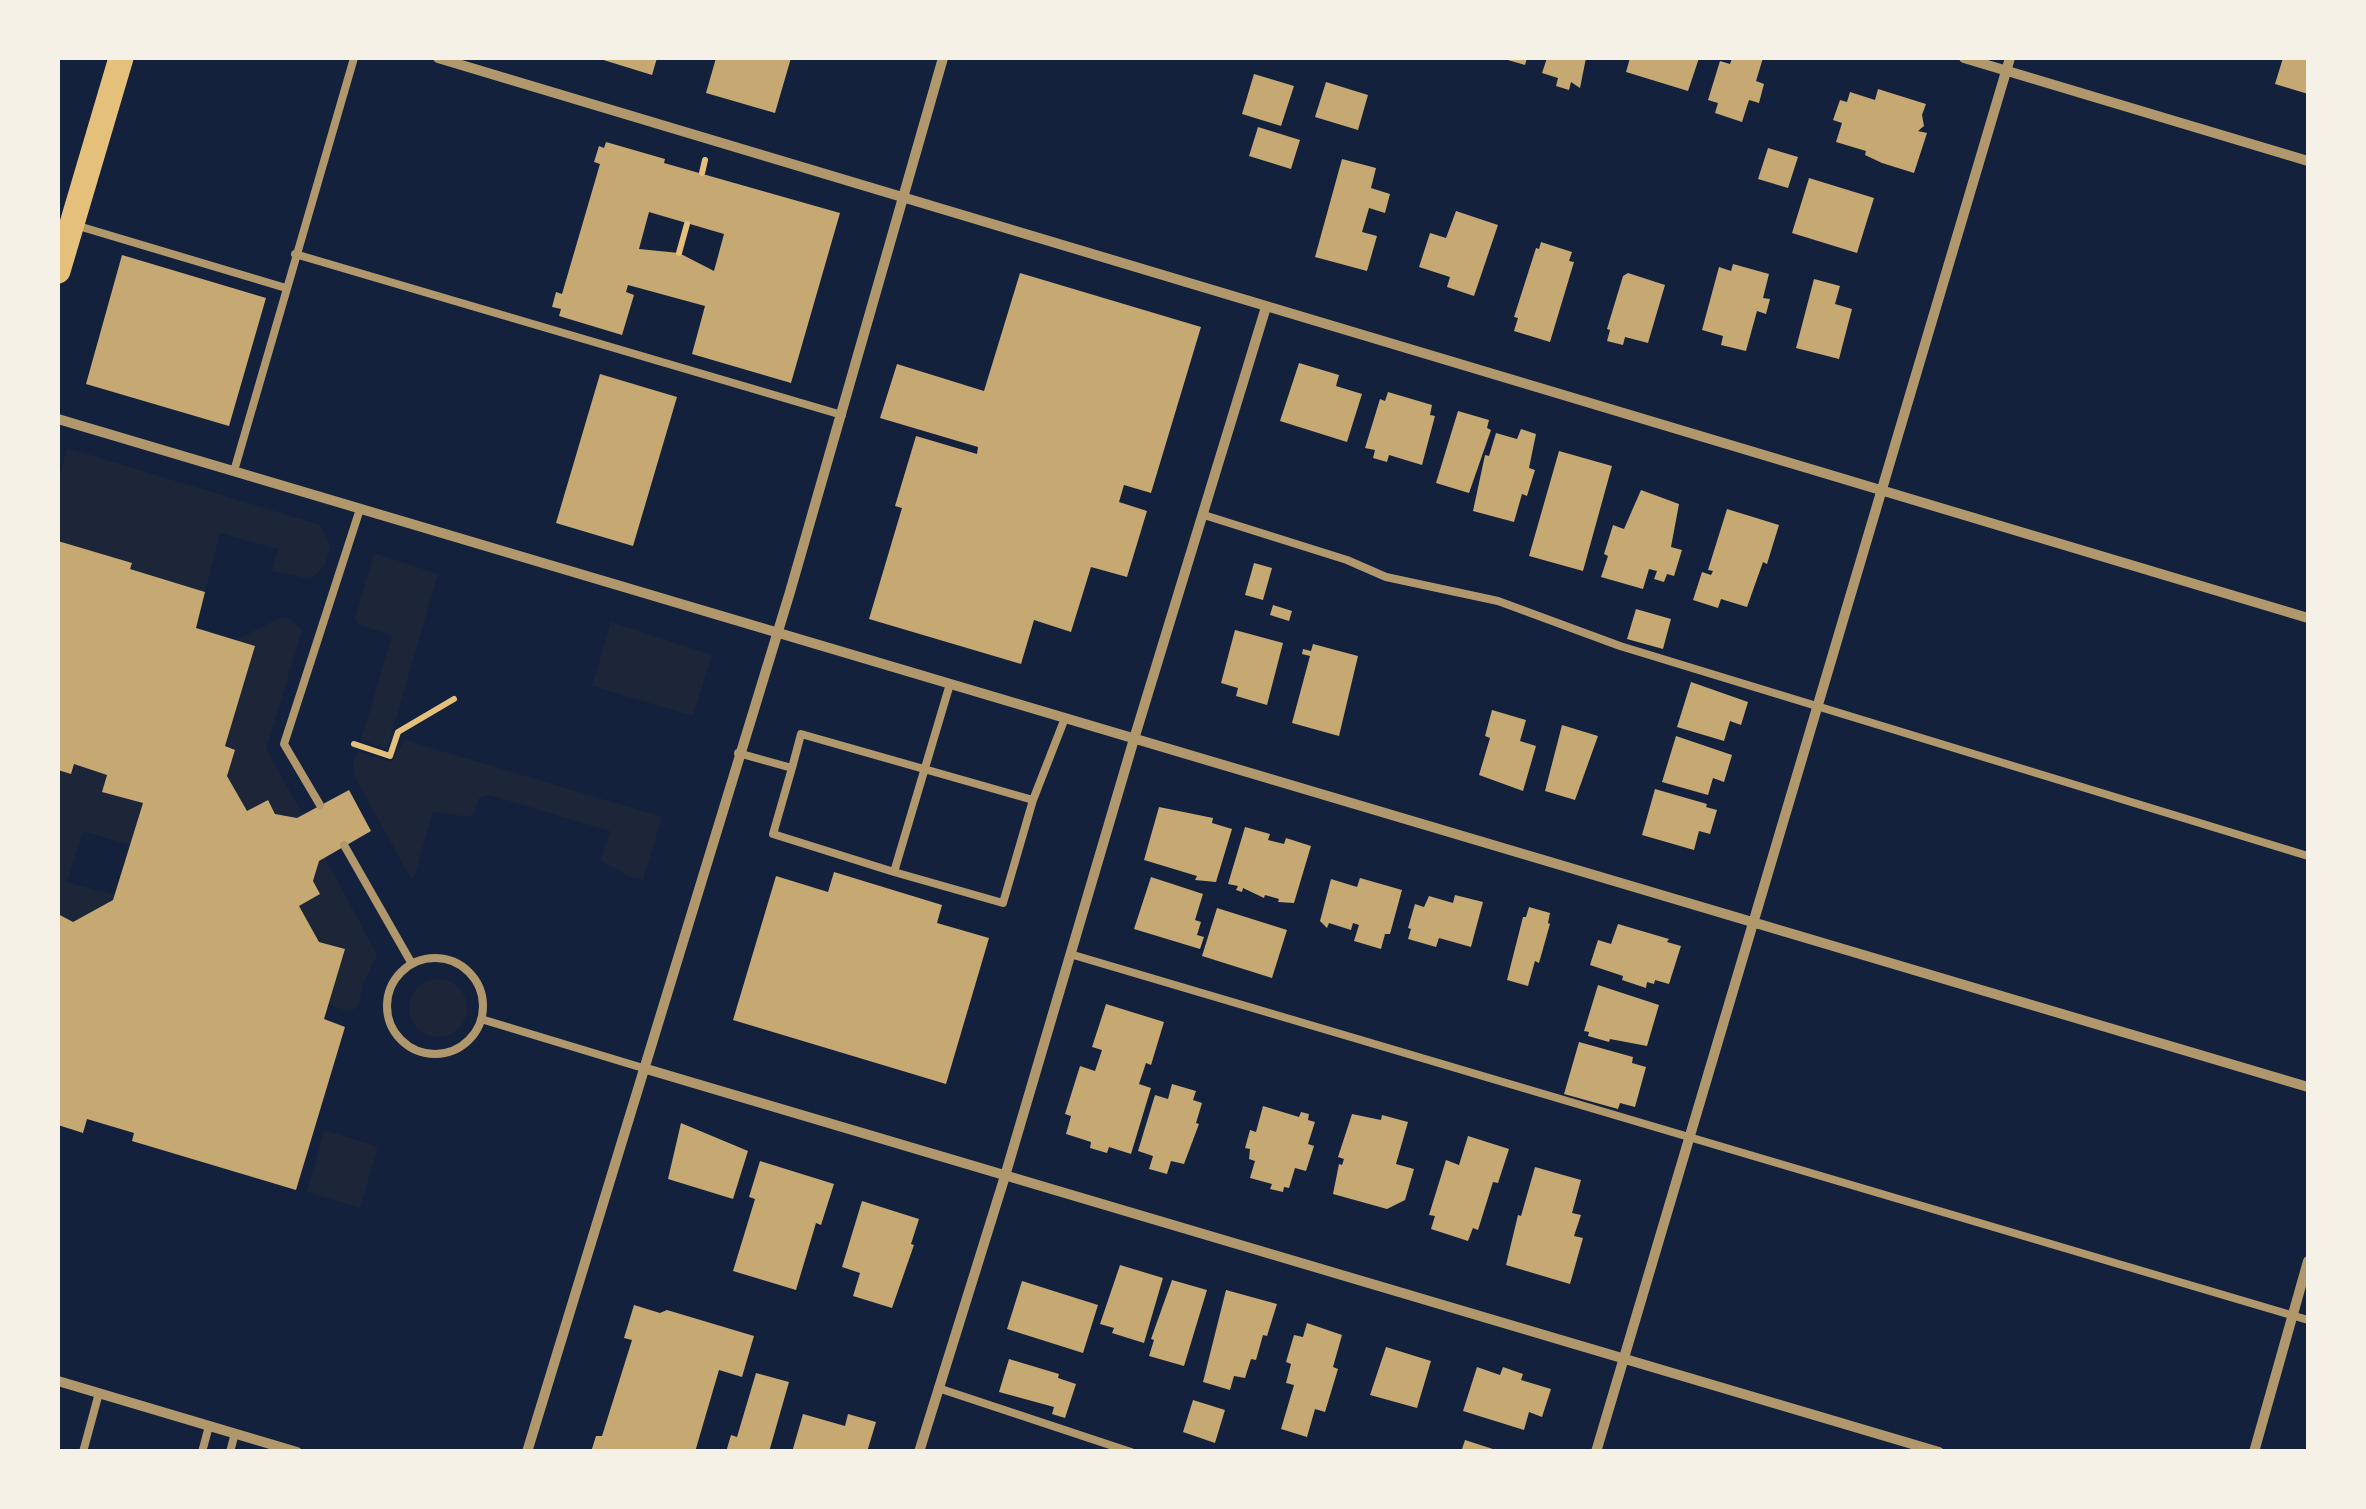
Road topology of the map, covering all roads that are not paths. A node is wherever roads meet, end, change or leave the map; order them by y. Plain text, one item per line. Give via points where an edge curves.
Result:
1 (121, 58) edge
2 (354, 58) edge
3 (438, 58) edge
4 (943, 58) edge
5 (1964, 58) edge
6 (2010, 58) edge
7 (2007, 70) junction
8 (2308, 160) edge
9 (901, 196) junction
10 (71, 224) junction
11 (295, 254) junction
12 (58, 271) edge
13 (286, 288) junction
14 (1266, 308) junction
15 (842, 415) junction
16 (58, 418) edge
17 (234, 471) junction
18 (1881, 488) junction
19 (360, 509) junction
20 (1204, 516) junction
21 (2308, 618) edge
22 (775, 632) junction
23 (950, 684) junction
24 (1818, 705) junction
25 (1066, 718) junction
26 (1134, 739) junction
27 (738, 753) junction
28 (792, 768) junction
29 (924, 770) junction
30 (1033, 800) junction
31 (320, 805) dead end
32 (344, 846) dead end
33 (2308, 856) edge
34 (894, 872) junction
35 (1753, 922) junction
36 (1070, 954) junction
37 (412, 964) junction
38 (481, 1019) junction
39 (642, 1068) junction
40 (2308, 1087) edge
41 (1690, 1136) junction
42 (1005, 1176) junction
43 (2308, 1261) edge
44 (2292, 1316) junction
45 (2308, 1320) edge
46 (1623, 1356) junction
47 (58, 1381) edge
48 (938, 1388) junction
49 (99, 1393) junction
50 (209, 1426) junction
51 (236, 1434) junction
52 (83, 1452) edge
53 (202, 1452) edge
54 (230, 1452) edge
55 (297, 1452) edge
56 (527, 1452) edge
57 (918, 1452) edge
58 (1131, 1452) edge
59 (1596, 1452) edge
60 (1939, 1452) edge
61 (2254, 1452) edge

1 - 10 main road
2 - 11 lane
3 - 9 street
4 - 9 street
5 - 7 street
6 - 7 street
7 - 8 street
7 - 18 street
9 - 14 street
9 - 15 street
10 - 12 main road
10 - 13 lane
11 - 13 lane
11 - 15 lane
13 - 17 lane
14 - 18 street
14 - 20 street
15 - 22 street
16 - 17 street
17 - 19 street
18 - 21 street
18 - 24 street
19 - 22 street
19 - 31 lane via 284,744
20 - 24 lane via 1386,577 1498,601 1620,646
20 - 26 street
22 - 23 street
22 - 27 street
23 - 25 street
23 - 29 lane
24 - 33 lane
24 - 35 street
25 - 26 street
25 - 30 lane
26 - 35 street
26 - 36 street
27 - 28 lane
27 - 39 street
28 - 29 lane via 801,734
28 - 34 lane via 772,834
29 - 30 lane
29 - 34 lane
30 - 34 lane via 1003,904
32 - 37 lane
35 - 40 street
35 - 41 street
36 - 41 lane
36 - 42 street
37 - 38 lane via 436,957 465,968 482,994
37 - 38 lane via 395,979 387,1009 391,1025 412,1048 427,1054 459,1048
38 - 39 lane
39 - 42 street
39 - 56 street
41 - 44 lane
41 - 46 street
42 - 46 street
42 - 48 street
43 - 44 street
44 - 45 lane
44 - 61 street
46 - 59 street
46 - 60 street
47 - 49 street
48 - 57 street
48 - 58 lane
49 - 50 street
49 - 52 lane
50 - 51 street
50 - 53 lane
51 - 54 lane
51 - 55 street

